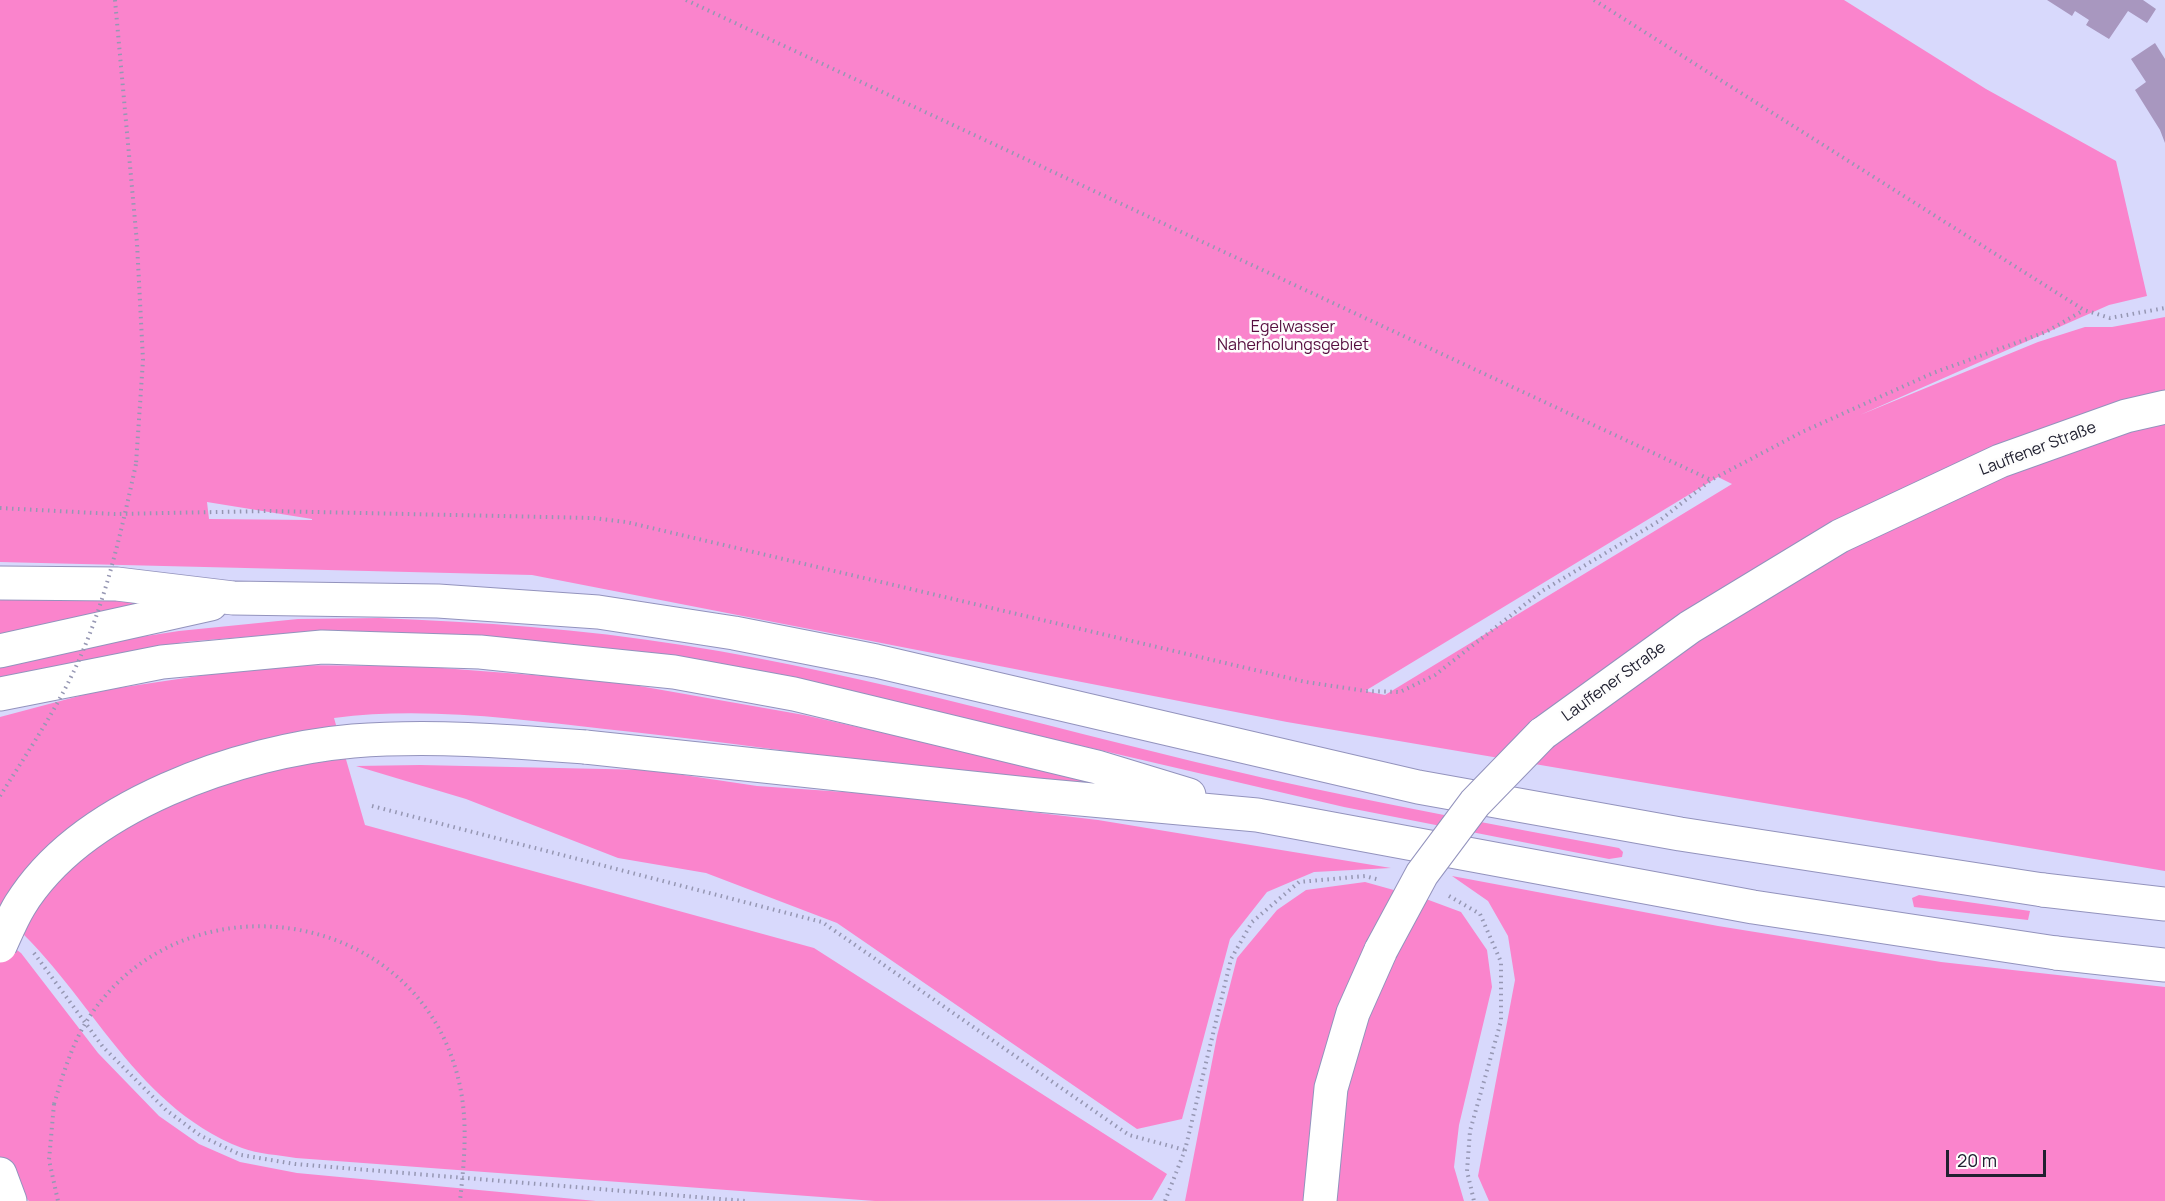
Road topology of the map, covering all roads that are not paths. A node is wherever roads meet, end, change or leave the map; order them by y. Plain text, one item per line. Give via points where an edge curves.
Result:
1 (2165, 406) edge
2 (0, 583) edge
3 (233, 598) junction
4 (0, 651) edge
5 (0, 694) edge
6 (1257, 815) junction
7 (2165, 904) edge
8 (0, 946) edge
9 (2165, 965) edge
10 (0, 1174) edge
11 (10, 1201) edge
12 (1320, 1201) edge

1 - 12 main road, Lauffener Straße, bridge via 2000,461 1840,536 1690,627 1542,734 1475,803 1442,847 1422,874 1381,950 1353,1013 1331,1088
2 - 3 main road via 117,584
3 - 4 main road
3 - 7 main road via 438,600 598,612 734,633 866,659 1429,789 1680,834 2043,890
5 - 6 main road via 162,662 322,647 480,652 674,672 794,694 1097,767
6 - 8 main road, bridge via 585,747 431,738 351,741 267,756 191,779 118,813 62,855 20,904
6 - 9 main road via 1753,907
10 - 11 main road

